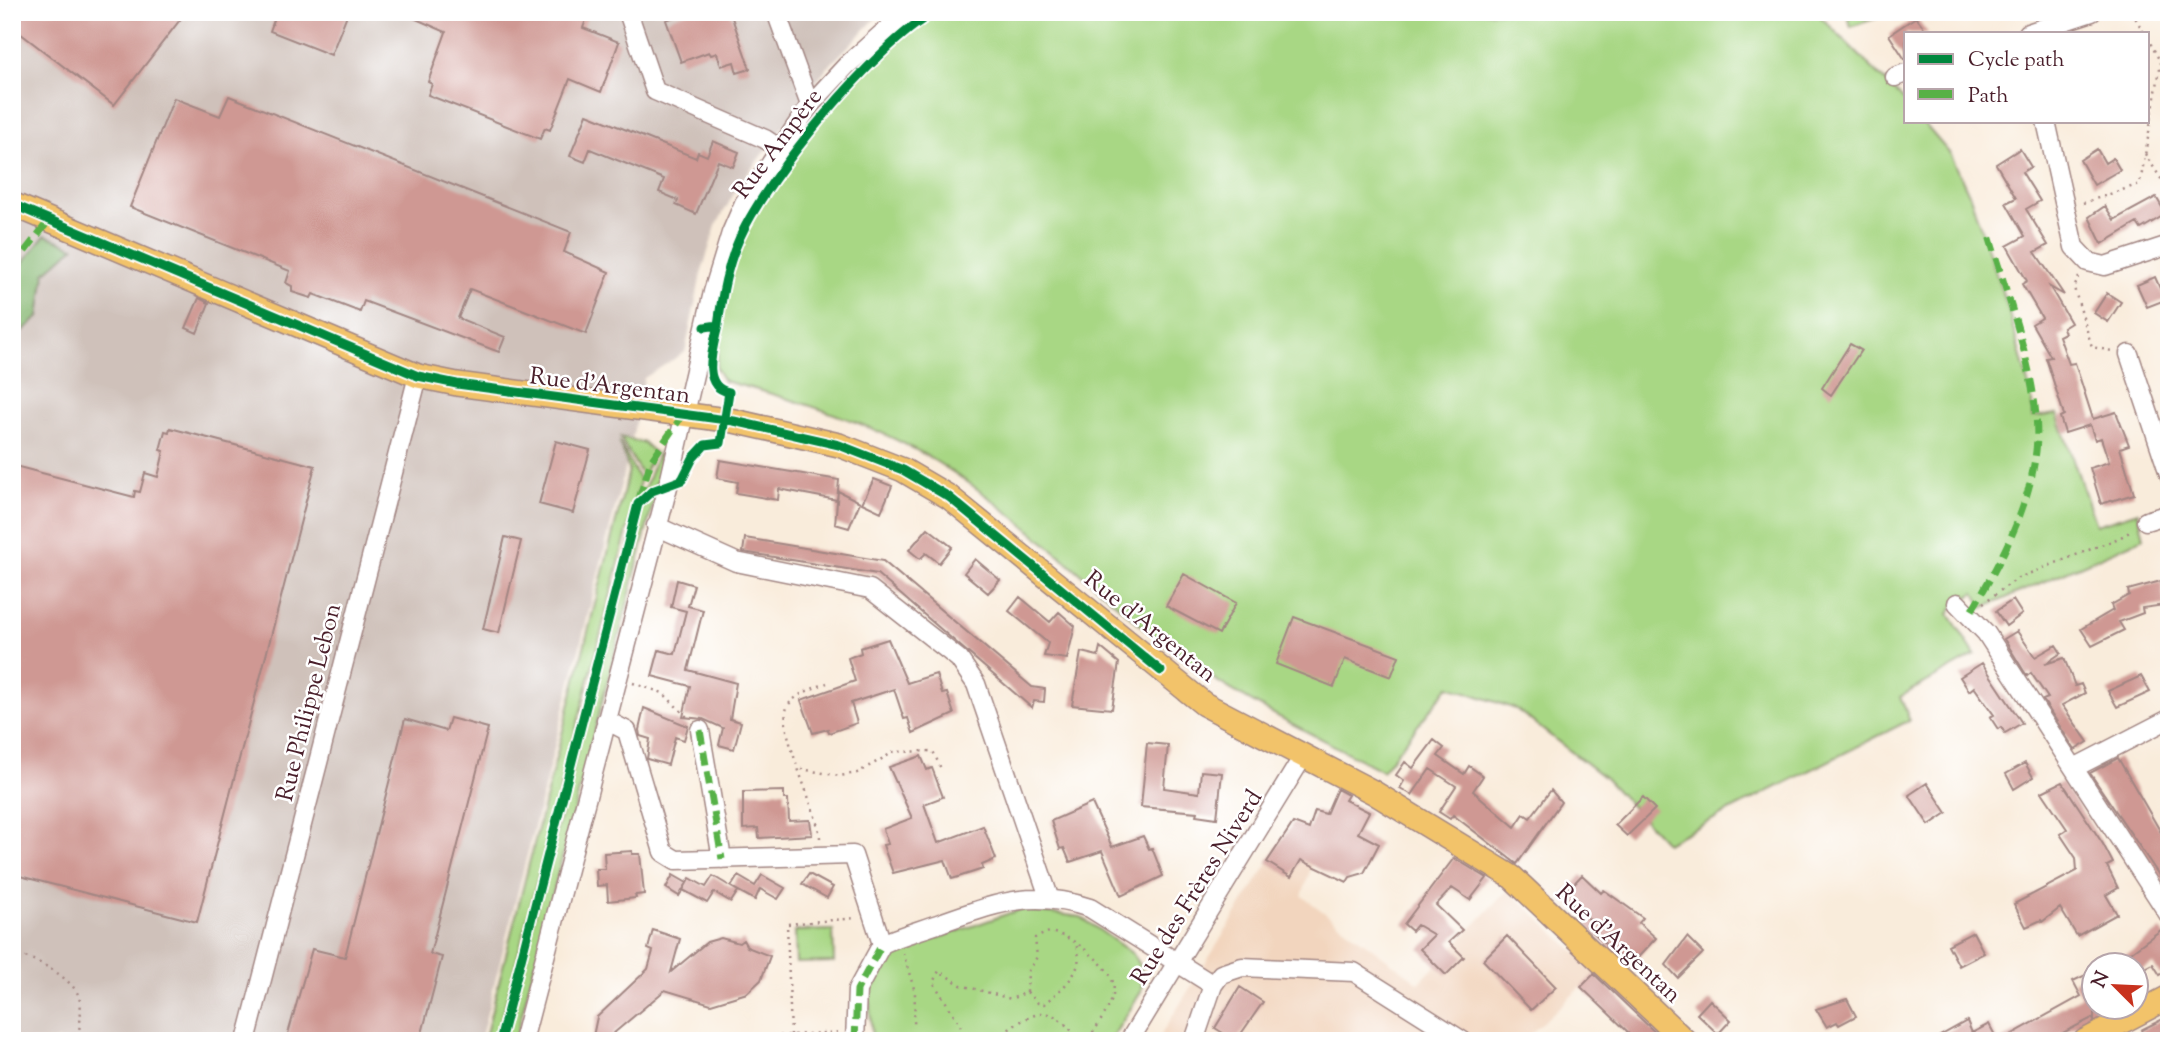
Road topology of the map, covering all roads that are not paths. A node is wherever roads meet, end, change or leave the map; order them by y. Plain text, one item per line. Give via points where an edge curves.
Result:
1 (628, 12) edge
2 (776, 12) edge
3 (906, 12) edge
4 (2092, 12) edge
5 (2031, 32) edge
6 (810, 105) junction
7 (2046, 122) edge
8 (780, 149) junction
9 (12, 204) edge
10 (2169, 245) edge
11 (2129, 354) road end
12 (418, 376) junction
13 (684, 413) junction
14 (2169, 474) edge
15 (2169, 514) edge
16 (2146, 521) road end
17 (656, 526) junction
18 (1963, 608) road end
19 (2169, 719) edge
20 (606, 720) junction
21 (700, 730) road end
22 (1303, 758) junction
23 (2074, 768) junction
24 (722, 859) junction
25 (1049, 897) junction
26 (2169, 915) edge
27 (889, 941) junction
28 (1178, 963) junction
29 (1213, 985) junction
30 (2169, 997) edge
31 (855, 1036) edge
32 (246, 1041) edge
33 (523, 1041) edge
34 (1129, 1041) edge
35 (1194, 1041) edge
36 (1462, 1041) edge
37 (1685, 1041) edge
38 (2085, 1041) edge

1 - 8 street via 655,91
2 - 6 street
3 - 6 street, Rue Ampère
4 - 5 street
6 - 8 street, Rue Ampère
7 - 10 street via 2074,247 2088,262 2105,266
8 - 13 street, Rue Ampère via 744,203 731,233
9 - 12 main road, Rue d'Argentan
11 - 14 street
12 - 13 main road, Rue d'Argentan
12 - 32 street, Rue Philippe Lebon
13 - 17 street, Rue Ampère
13 - 22 main road, Rue d'Argentan via 839,445 903,470 949,497 1204,704
15 - 16 street
17 - 20 street, Rue Ampère
17 - 25 street via 736,562 870,589 959,659 976,684
18 - 23 street via 1986,633
19 - 23 street
20 - 24 street via 626,732 663,852 676,860
20 - 33 street, Rue Ampère
21 - 24 street
22 - 28 street, Rue des Frères Niverd
22 - 37 main road, Rue d'Argentan via 1435,827 1512,877
23 - 26 street
24 - 27 street via 853,855 873,917
25 - 27 street via 996,903
25 - 28 street via 1090,908
27 - 31 street via 857,990
28 - 29 street
28 - 34 street, Rue des Frères Niverd
29 - 35 street
29 - 36 street via 1220,974 1242,967 1354,972
30 - 38 main road

